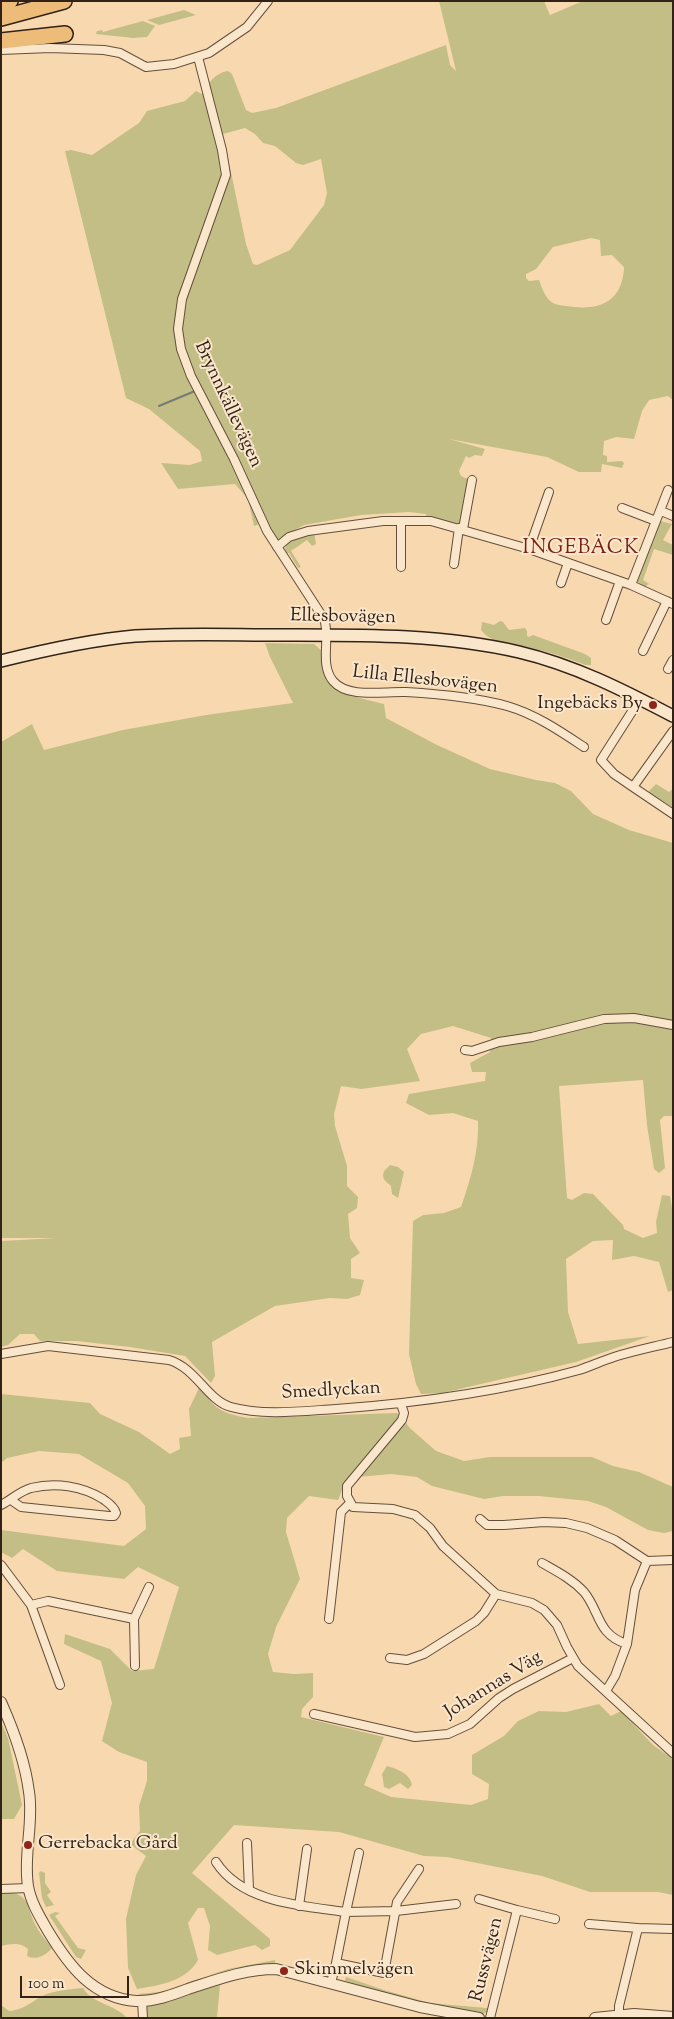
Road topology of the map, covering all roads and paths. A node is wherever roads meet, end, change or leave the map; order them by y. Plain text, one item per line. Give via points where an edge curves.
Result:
1 (10, 1) edge
2 (64, 1) edge
3 (268, 1) edge
4 (1, 4) edge
5 (1, 18) edge
6 (65, 34) dead end
7 (1, 41) edge
8 (1, 50) edge
9 (198, 57) junction
10 (472, 480) dead end
11 (668, 490) dead end
12 (549, 492) dead end
13 (622, 508) dead end
14 (661, 511) junction
15 (673, 516) edge
16 (402, 521) junction
17 (656, 521) junction
18 (461, 529) junction
19 (278, 547) junction
20 (529, 549) junction
21 (568, 563) junction
22 (454, 564) dead end
23 (401, 567) dead end
24 (620, 581) junction
25 (561, 583) dead end
26 (631, 585) junction
27 (670, 603) edge
28 (606, 620) dead end
29 (326, 635) junction
30 (643, 650) dead end
31 (673, 660) edge
32 (1, 661) edge
33 (668, 669) dead end
34 (640, 699) junction
35 (673, 716) edge
36 (673, 731) edge
37 (584, 747) dead end
38 (634, 787) junction
39 (673, 814) edge
40 (673, 1025) edge
41 (465, 1050) dead end
42 (673, 1342) edge
43 (1, 1354) edge
44 (401, 1404) junction
45 (11, 1500) junction
46 (350, 1504) junction
47 (1, 1505) edge
48 (480, 1519) dead end
49 (673, 1560) edge
50 (647, 1561) junction
51 (542, 1564) dead end
52 (1, 1565) edge
53 (149, 1587) dead end
54 (496, 1594) junction
55 (31, 1605) junction
56 (134, 1619) junction
57 (329, 1619) dead end
58 (627, 1644) junction
59 (390, 1658) dead end
60 (572, 1658) junction
61 (135, 1666) dead end
62 (60, 1685) dead end
63 (606, 1691) junction
64 (1, 1702) edge
65 (314, 1714) dead end
66 (672, 1750) edge
67 (247, 1842) dead end
68 (307, 1849) dead end
69 (360, 1853) dead end
70 (216, 1862) dead end
71 (419, 1869) dead end
72 (28, 1888) junction
73 (1, 1889) edge
74 (249, 1889) junction
75 (479, 1899) dead end
76 (456, 1904) dead end
77 (299, 1906) junction
78 (517, 1910) junction
79 (396, 1911) junction
80 (346, 1912) junction
81 (555, 1919) dead end
82 (589, 1924) dead end
83 (638, 1928) junction
84 (673, 1929) edge
85 (336, 1963) junction
86 (331, 1982) junction
87 (142, 2001) junction
88 (619, 2015) junction
89 (673, 2017) edge
90 (143, 2018) edge
91 (479, 2018) edge
92 (490, 2018) edge
93 (595, 2018) edge

1 - 4 highway
2 - 5 highway
3 - 9 street via 246,27 210,53
6 - 7 highway
8 - 9 street via 104,50 120,53 146,67
9 - 19 street, Brynnkällevägen via 226,176 182,299 179,339 191,376 267,531
10 - 18 street
11 - 14 street
12 - 20 street
13 - 17 street
14 - 15 street
14 - 17 street
16 - 18 street via 431,521
16 - 19 street via 308,531 289,537
16 - 23 street
17 - 26 street
18 - 20 street
18 - 22 street
19 - 29 street, Brynnkällevägen via 324,619
20 - 21 street
21 - 24 street
21 - 25 street
24 - 26 street
24 - 28 street
26 - 27 street
27 - 30 street
29 - 32 main road, Ellesbovägen via 134,636 60,646
29 - 34 main road, Ellesbovägen via 431,638 519,652 573,668
29 - 37 street, Lilla Ellesbovägen via 327,670 334,682 347,691 428,694 507,706 540,719
31 - 33 street
34 - 35 main road, Ellesbovägen
34 - 38 street via 602,760 614,774
36 - 38 street
38 - 39 street
40 - 41 street via 634,1018 604,1019
42 - 44 street, Smedlyckan via 570,1372
43 - 44 street, Smedlyckan via 48,1346 169,1360 191,1372 226,1405 248,1410
44 - 46 street via 402,1420 347,1486
45 - 45 street via 32,1488 76,1487 94,1493 116,1513 109,1516 29,1508
45 - 47 street
46 - 54 street via 360,1509 393,1509 416,1515 443,1546
46 - 57 street via 341,1512
48 - 50 street via 487,1525 566,1523 615,1540
49 - 50 street
50 - 58 street via 635,1590
51 - 58 street via 573,1582 591,1602 607,1632
52 - 55 street
53 - 56 street
54 - 59 street via 476,1621 424,1654 407,1660
54 - 60 street via 532,1603 544,1610 556,1625
55 - 56 street via 48,1601
55 - 62 street
56 - 61 street
58 - 63 street
60 - 63 street
60 - 65 street, Johannas Väg via 513,1689 470,1724 447,1734 415,1736
63 - 66 street
64 - 72 street via 25,1768 30,1793
67 - 74 street
68 - 77 street
69 - 80 street
70 - 74 street via 223,1871
71 - 79 street via 397,1902
72 - 73 street
72 - 87 street via 52,1938 83,1978 101,1991
74 - 77 street
75 - 78 street, Russvägen
76 - 79 street
77 - 80 street
78 - 81 street, Russvägen
78 - 92 street, Russvägen
79 - 80 street
79 - 85 street via 384,1973
80 - 85 street
82 - 83 street
83 - 84 street
83 - 88 street
85 - 86 street
86 - 87 street via 265,1969 234,1974
86 - 91 street via 420,2007
87 - 90 street
88 - 89 street
88 - 93 street

